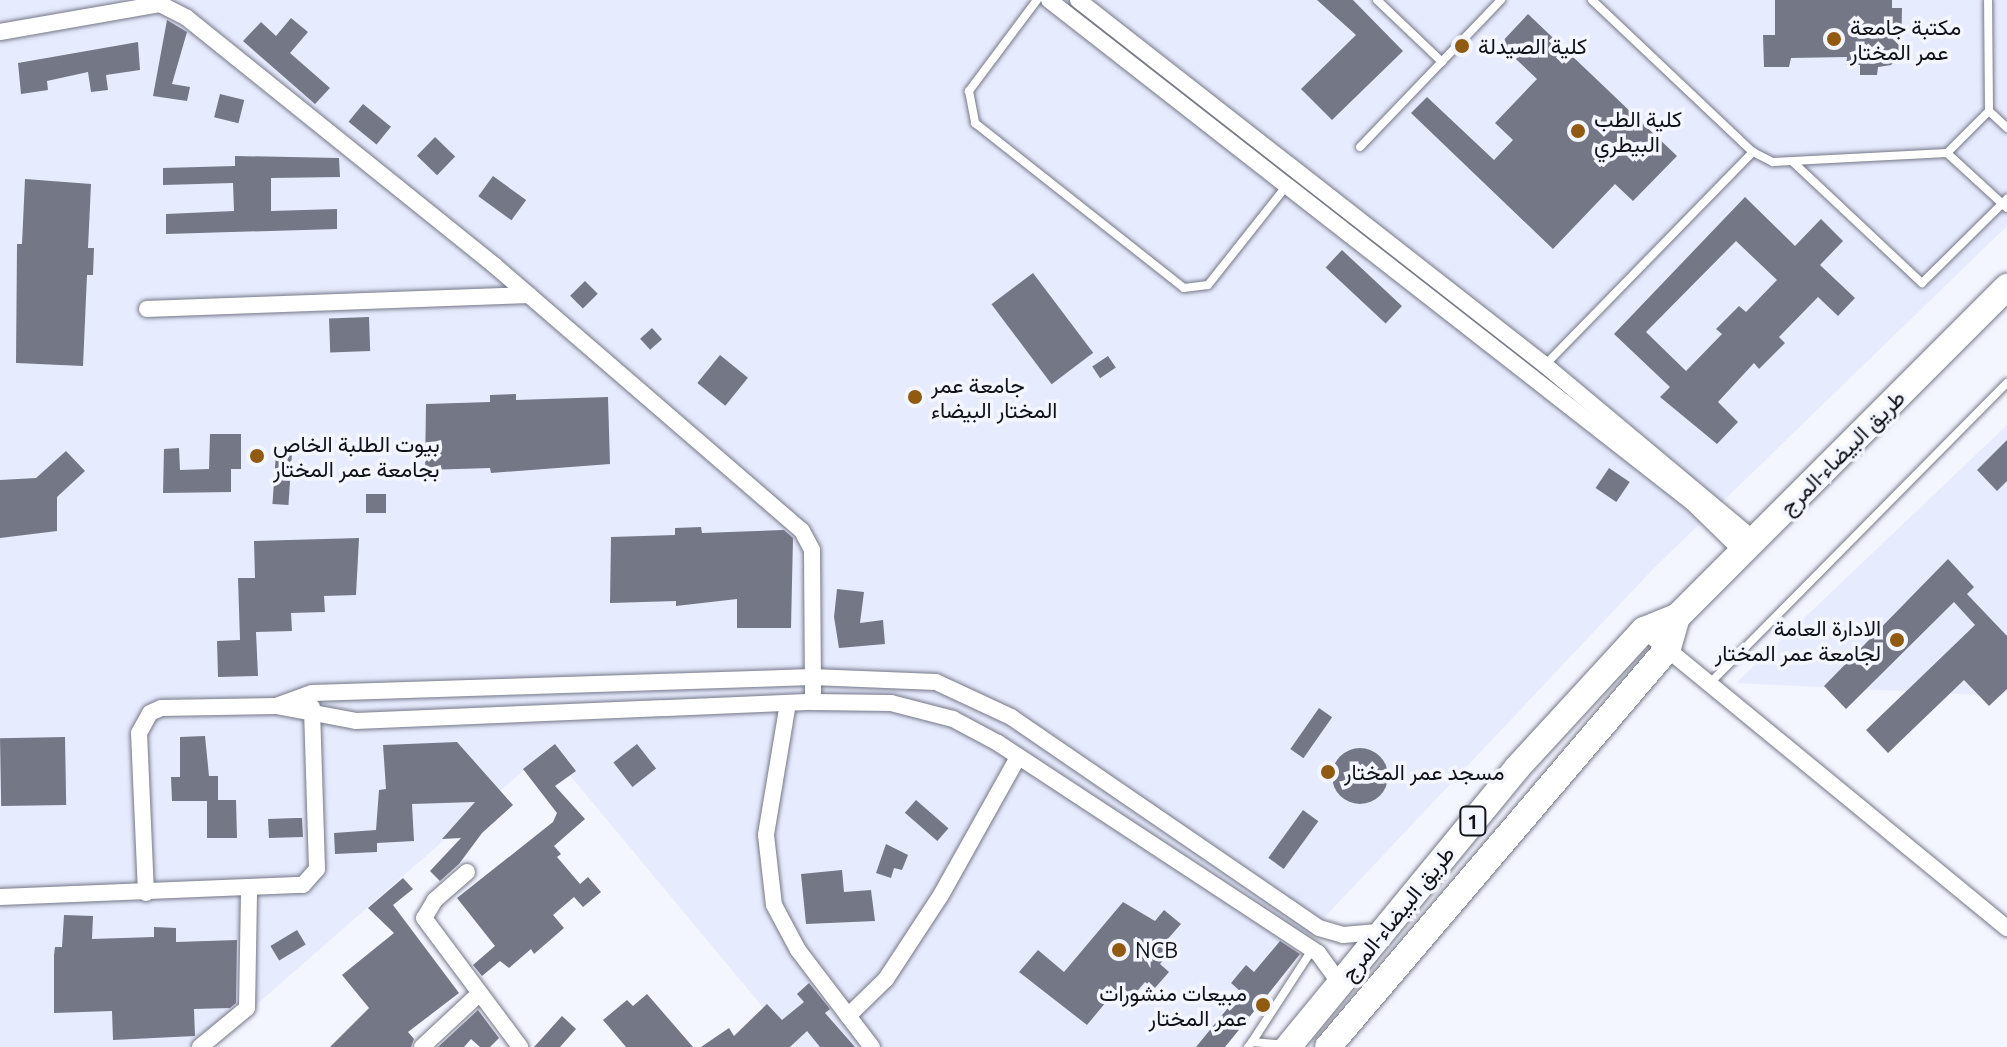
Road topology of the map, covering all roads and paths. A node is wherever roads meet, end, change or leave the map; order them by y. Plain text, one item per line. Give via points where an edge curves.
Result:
1 (1037, 0) edge
2 (1049, 0) edge
3 (1078, 0) edge
4 (1377, 0) edge
5 (1501, 0) edge
6 (1592, 0) edge
7 (1988, 0) edge
8 (0, 32) edge
9 (1442, 62) junction
10 (1989, 111) junction
11 (2007, 128) edge
12 (1360, 147) dead end
13 (1753, 152) junction
14 (1947, 153) junction
15 (1793, 162) junction
16 (1285, 188) junction
17 (2005, 204) edge
18 (2007, 287) edge
19 (529, 295) junction
20 (147, 309) dead end
21 (1545, 365) junction
22 (2007, 383) edge
23 (1748, 545) junction
24 (1677, 617) junction
25 (1644, 630) junction
26 (1668, 648) junction
27 (812, 677) junction
28 (1710, 683) junction
29 (312, 693) junction
30 (813, 702) junction
31 (788, 703) junction
32 (276, 706) junction
33 (312, 717) junction
34 (1018, 757) junction
35 (467, 872) dead end
36 (249, 890) junction
37 (146, 893) junction
38 (0, 897) edge
39 (2007, 928) edge
40 (1381, 932) junction
41 (1312, 950) junction
42 (1340, 983) junction
43 (480, 993) junction
44 (848, 1016) junction
45 (1250, 1044) edge
46 (1288, 1046) edge
47 (200, 1047) edge
48 (422, 1047) edge
49 (520, 1047) edge
50 (872, 1047) edge
51 (1328, 1047) edge

1 - 16 lane via 969,91 975,123 1184,288 1208,285
2 - 16 street
3 - 21 street
4 - 9 lane
5 - 9 lane
6 - 13 lane
7 - 10 lane
8 - 19 street via 160,4 187,18
9 - 12 lane
10 - 11 lane
10 - 14 lane
13 - 15 lane via 1767,161
13 - 21 lane
14 - 15 lane
14 - 17 lane
15 - 17 lane via 1922,283
16 - 23 street
18 - 23 highway, طريق البيضاء-المرج / 1
19 - 20 street
19 - 27 street via 802,531 812,550
21 - 23 street
22 - 28 lane
23 - 24 highway, طريق البيضاء-المرج / 1
24 - 25 highway, طريق البيضاء-المرج / 1
24 - 26 highway, طريق البيضاء-المرج / 1
25 - 26 street
25 - 40 highway, طريق البيضاء-المرج / 1 via 1517,768
26 - 28 street
26 - 51 highway, طريق البيضاء-المرج / 1
27 - 29 street
27 - 30 street
27 - 40 street via 897,677 936,682 967,694 1011,717 1319,928 1343,935
28 - 39 street
29 - 32 street
29 - 33 street
30 - 31 street
30 - 34 street via 917,707 953,719
31 - 33 street via 356,721
31 - 44 street via 766,835 774,905 798,950
32 - 33 street
32 - 37 street via 161,708 144,721 139,733
33 - 36 street via 317,869 295,888
34 - 41 street
34 - 44 street via 941,895 886,979
35 - 43 street via 435,900 424,918
36 - 37 street
36 - 47 street via 247,1008
37 - 38 street
40 - 42 highway, طريق البيضاء-المرج / 1
41 - 42 street
41 - 45 lane
42 - 46 highway, طريق البيضاء-المرج / 1
43 - 48 street
43 - 49 street
44 - 50 street
45 - 46 lane

